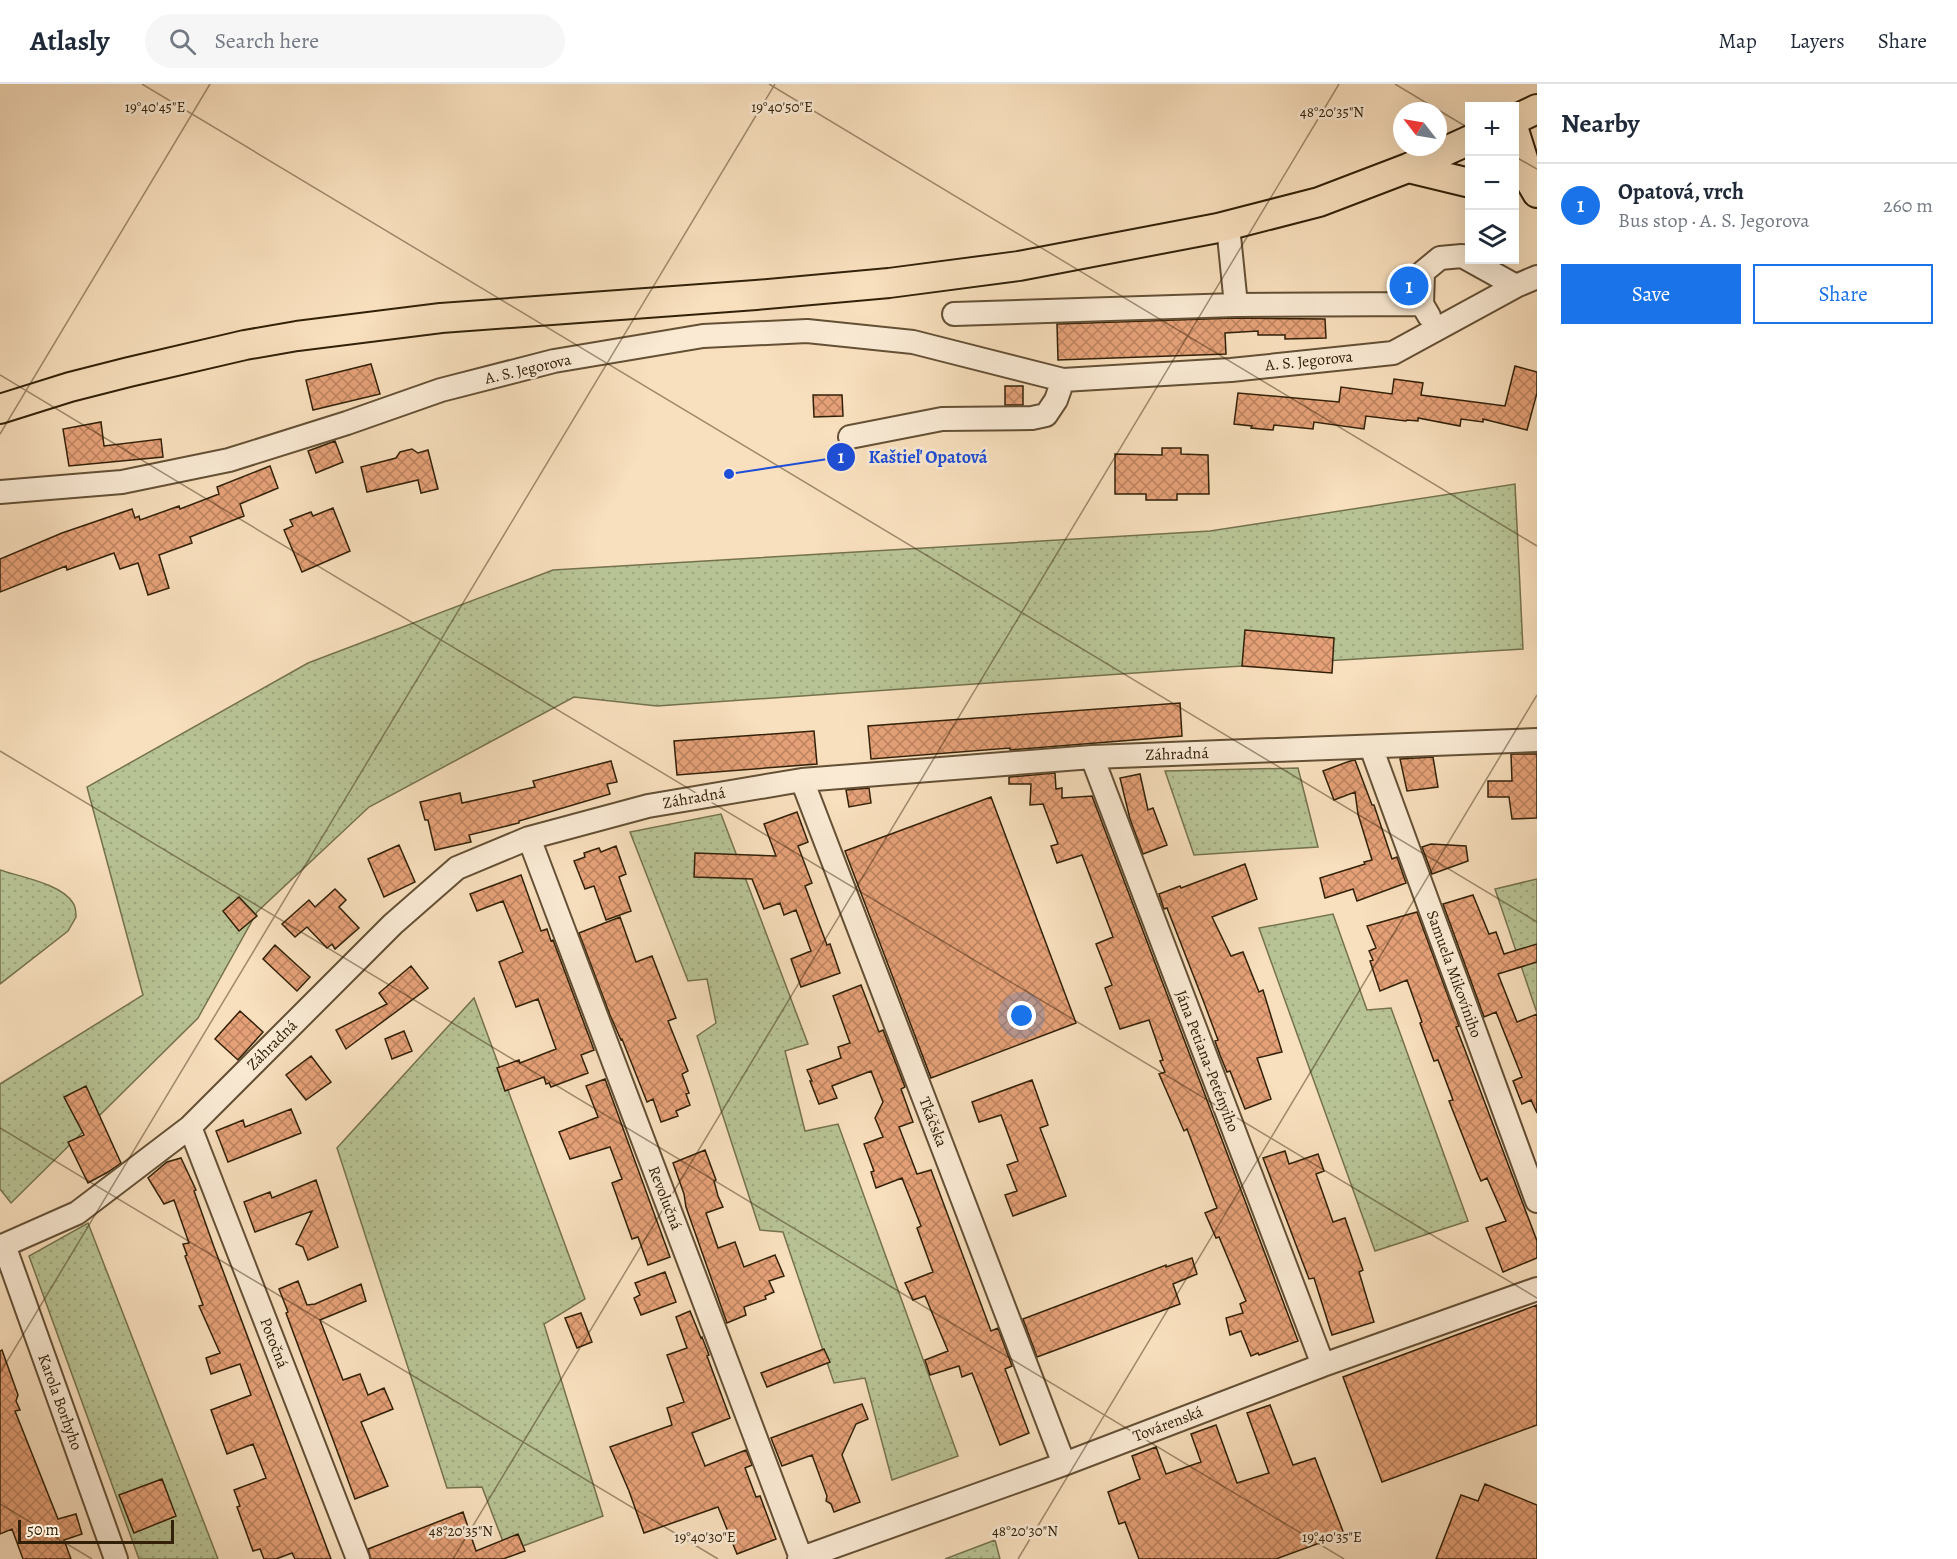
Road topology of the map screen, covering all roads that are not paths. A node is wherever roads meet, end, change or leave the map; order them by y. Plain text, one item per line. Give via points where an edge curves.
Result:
1 (1537, 109) edge
2 (1519, 118) edge
3 (1465, 142) edge
4 (1519, 144) edge
5 (1408, 168) junction
6 (1465, 182) edge
7 (1537, 194) edge
8 (1519, 198) edge
9 (1537, 205) edge
10 (1228, 226) junction
11 (1537, 277) edge
12 (1516, 286) junction
13 (1422, 304) junction
14 (1236, 305) junction
15 (954, 314) dead end
16 (1436, 328) junction
17 (1064, 381) junction
18 (0, 410) edge
19 (850, 437) dead end
20 (0, 492) edge
21 (1537, 740) edge
22 (1371, 747) junction
23 (1092, 757) junction
24 (802, 780) junction
25 (529, 838) junction
26 (190, 1127) junction
27 (1537, 1201) edge
28 (2, 1246) edge
29 (1537, 1289) edge
30 (1323, 1365) junction
31 (1064, 1464) junction
32 (800, 1558) edge
33 (116, 1559) edge
34 (358, 1559) edge

1 - 2 main road
3 - 5 main road
4 - 7 main road
5 - 6 main road
5 - 10 main road via 1319,202
8 - 9 main road
10 - 14 street
10 - 18 main road via 1019,266 889,283 441,318 297,336 129,372
11 - 12 street, A. S. Jegorova
12 - 13 street via 1462,256 1440,258 1423,272
12 - 16 street, A. S. Jegorova
13 - 14 street
13 - 16 street
14 - 15 street
16 - 17 street, A. S. Jegorova via 1393,353
17 - 19 street via 1046,415 942,419
17 - 20 street, A. S. Jegorova via 913,342 807,331 703,336 554,361 441,390 228,460 122,482
21 - 22 street, Záhradná
22 - 23 street, Záhradná
22 - 27 street, Samuela Mikovíniho
23 - 24 street, Záhradná
23 - 30 street, Jána Petiana-Petényiho
24 - 25 street, Záhradná via 648,807
24 - 31 street, Tkáčska
25 - 26 street, Záhradná via 457,868 393,924
25 - 32 street, Revolučná
26 - 28 street, Záhradná via 77,1213
26 - 34 street, Potočná
28 - 33 street, Karola Borhyho
29 - 30 street, Továrenská
30 - 31 street, Továrenská
31 - 32 street, Továrenská

